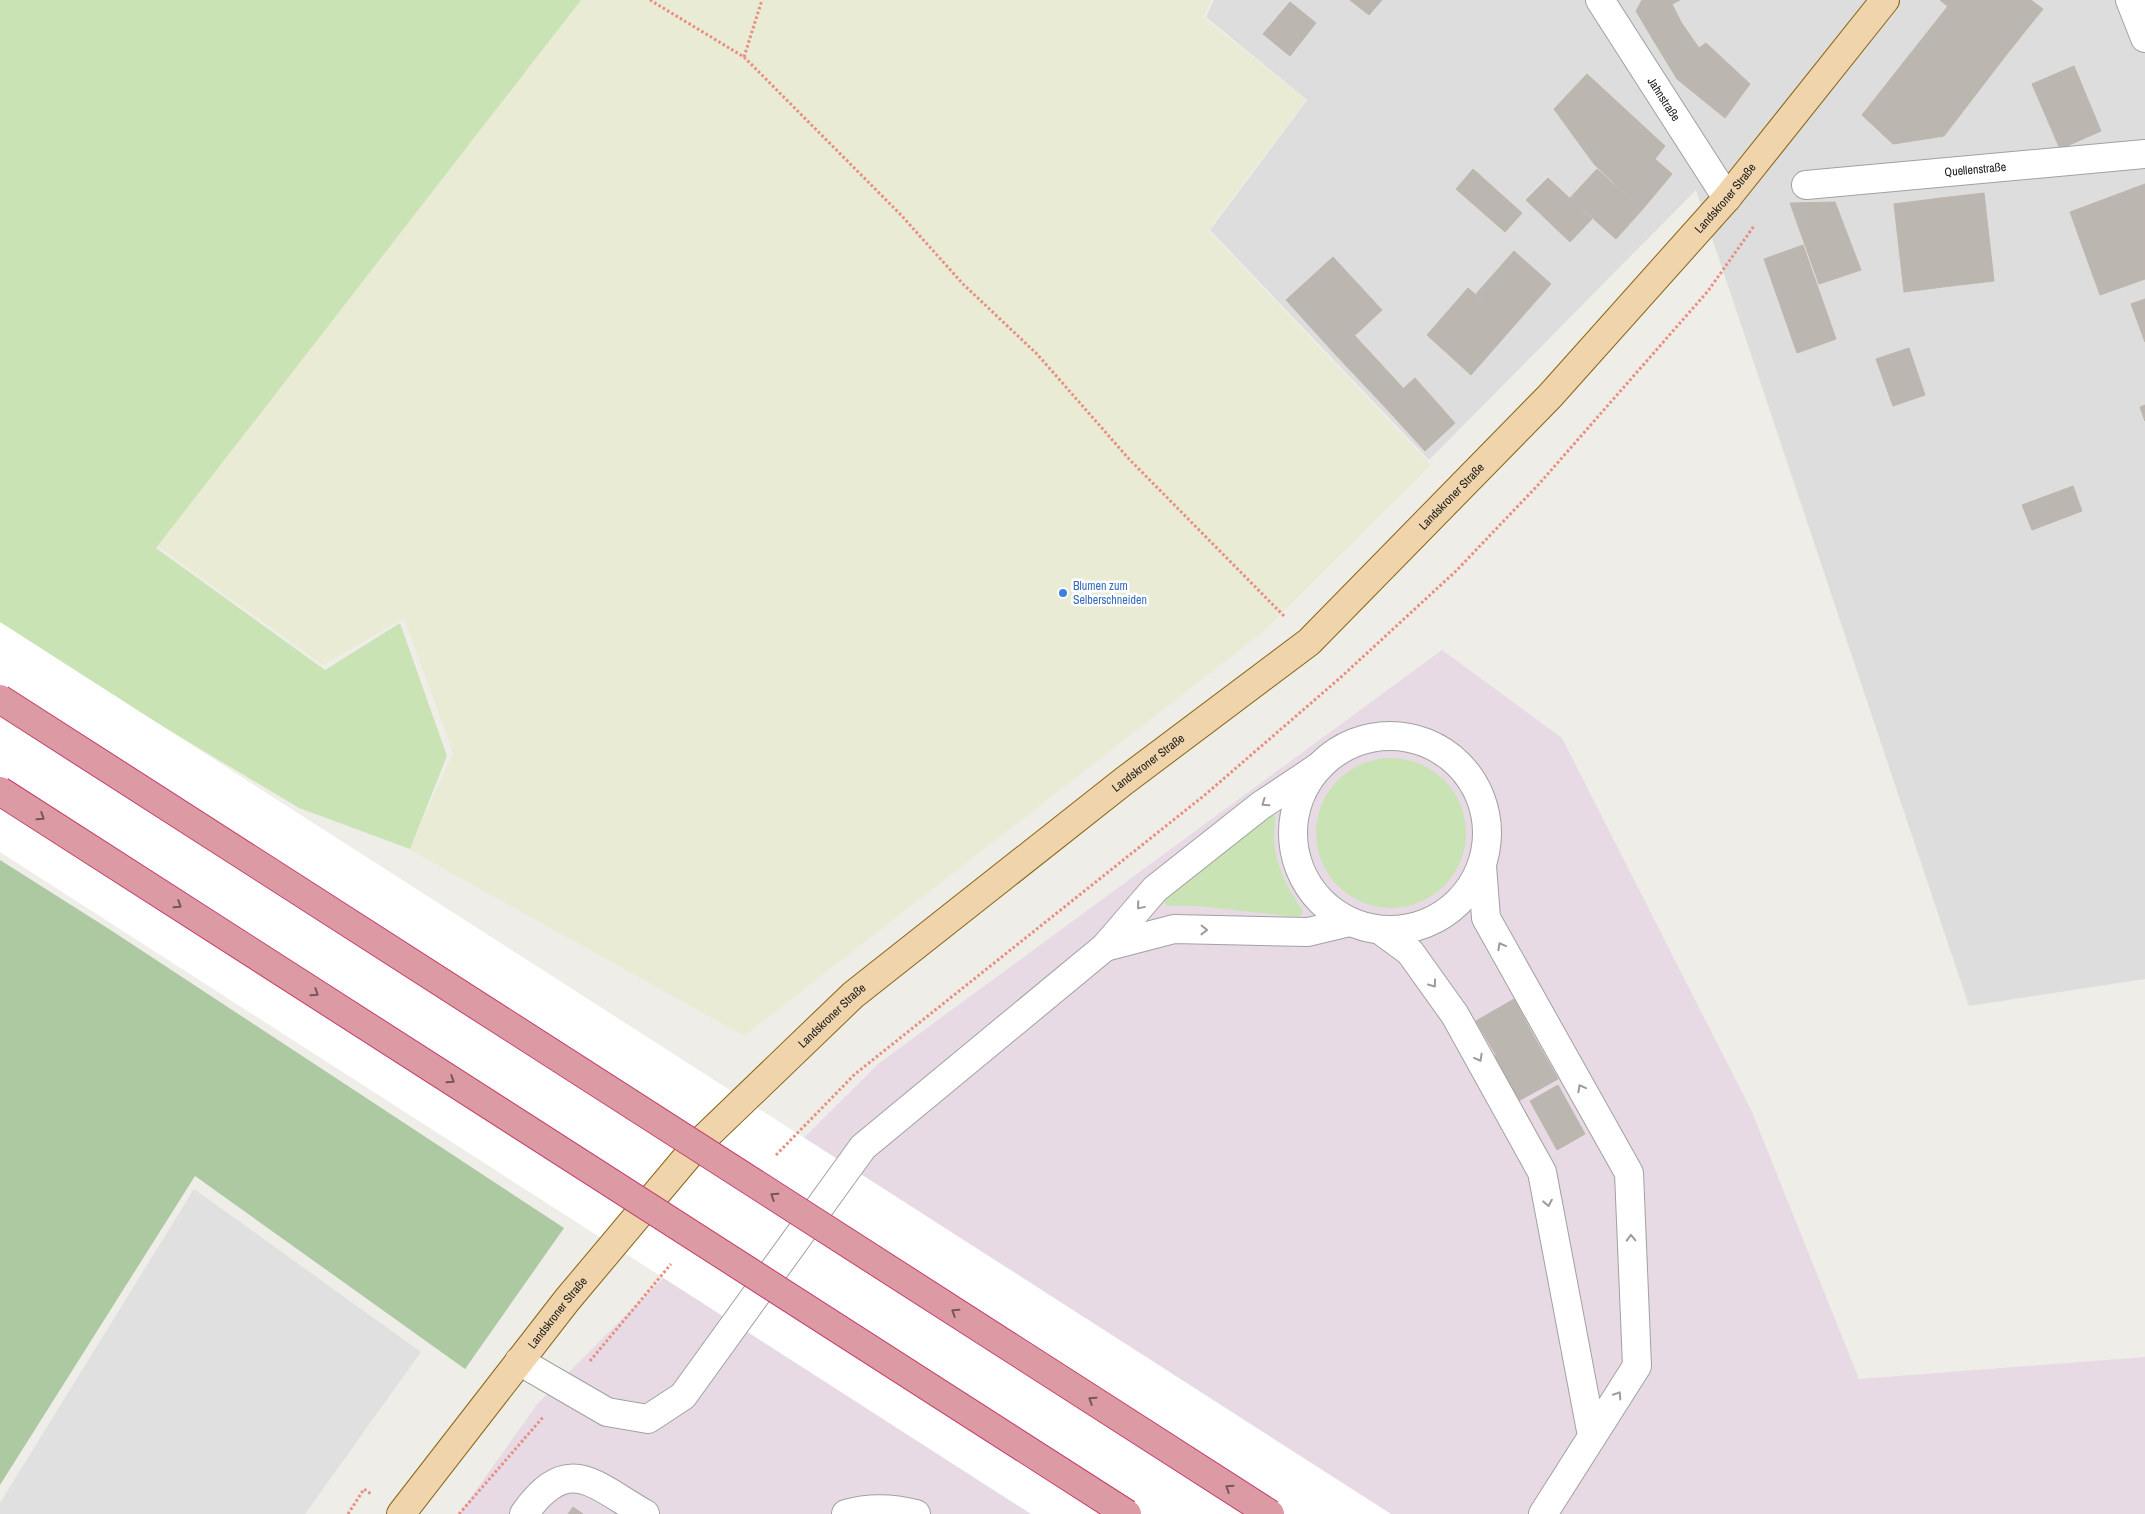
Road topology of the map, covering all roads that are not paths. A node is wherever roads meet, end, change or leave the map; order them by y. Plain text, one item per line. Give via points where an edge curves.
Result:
1 (1600, 0) edge
2 (1885, 0) edge
3 (2130, 0) edge
4 (2145, 38) edge
5 (2145, 154) edge
6 (1806, 185) dead end
7 (1727, 198) junction
8 (0, 699) edge
9 (1320, 766) junction
10 (0, 791) edge
11 (1482, 866) junction
12 (1350, 922) junction
13 (1380, 930) junction
14 (1105, 947) junction
15 (519, 1361) junction
16 (1592, 1436) junction
17 (402, 1514) edge
18 (524, 1514) edge
19 (645, 1514) edge
20 (846, 1514) edge
21 (916, 1514) edge
22 (1127, 1514) edge
23 (1270, 1514) edge
24 (1543, 1514) edge

1 - 7 street, Jahnstraße
2 - 7 main road, Landskroner Straße
3 - 4 street
5 - 6 street, Quellenstraße
7 - 15 main road, Landskroner Straße via 1550,396 1310,642 1116,788 854,995 698,1144
23 -> 8 highway, bridge
9 - 11 street via 1345,747 1374,737 1407,738 1439,750 1465,771 1482,800 1487,833
9 - 12 street via 1302,791 1295,813 1294,852 1304,881 1324,905
9 -> 14 street via 1260,806 1154,889
10 -> 22 highway, bridge
11 - 13 street via 1465,896 1439,917 1410,928
16 -> 11 street via 1637,1366 1629,1173 1486,918
12 - 13 street
14 -> 12 street via 1174,930 1308,932
13 -> 16 street via 1410,952 1455,1015 1542,1172
14 - 15 street via 863,1147 683,1396 648,1419 607,1412
15 - 17 main road, Landskroner Straße
16 - 24 street
18 - 19 street via 550,1484 566,1477 586,1479
20 - 21 street via 892,1508

